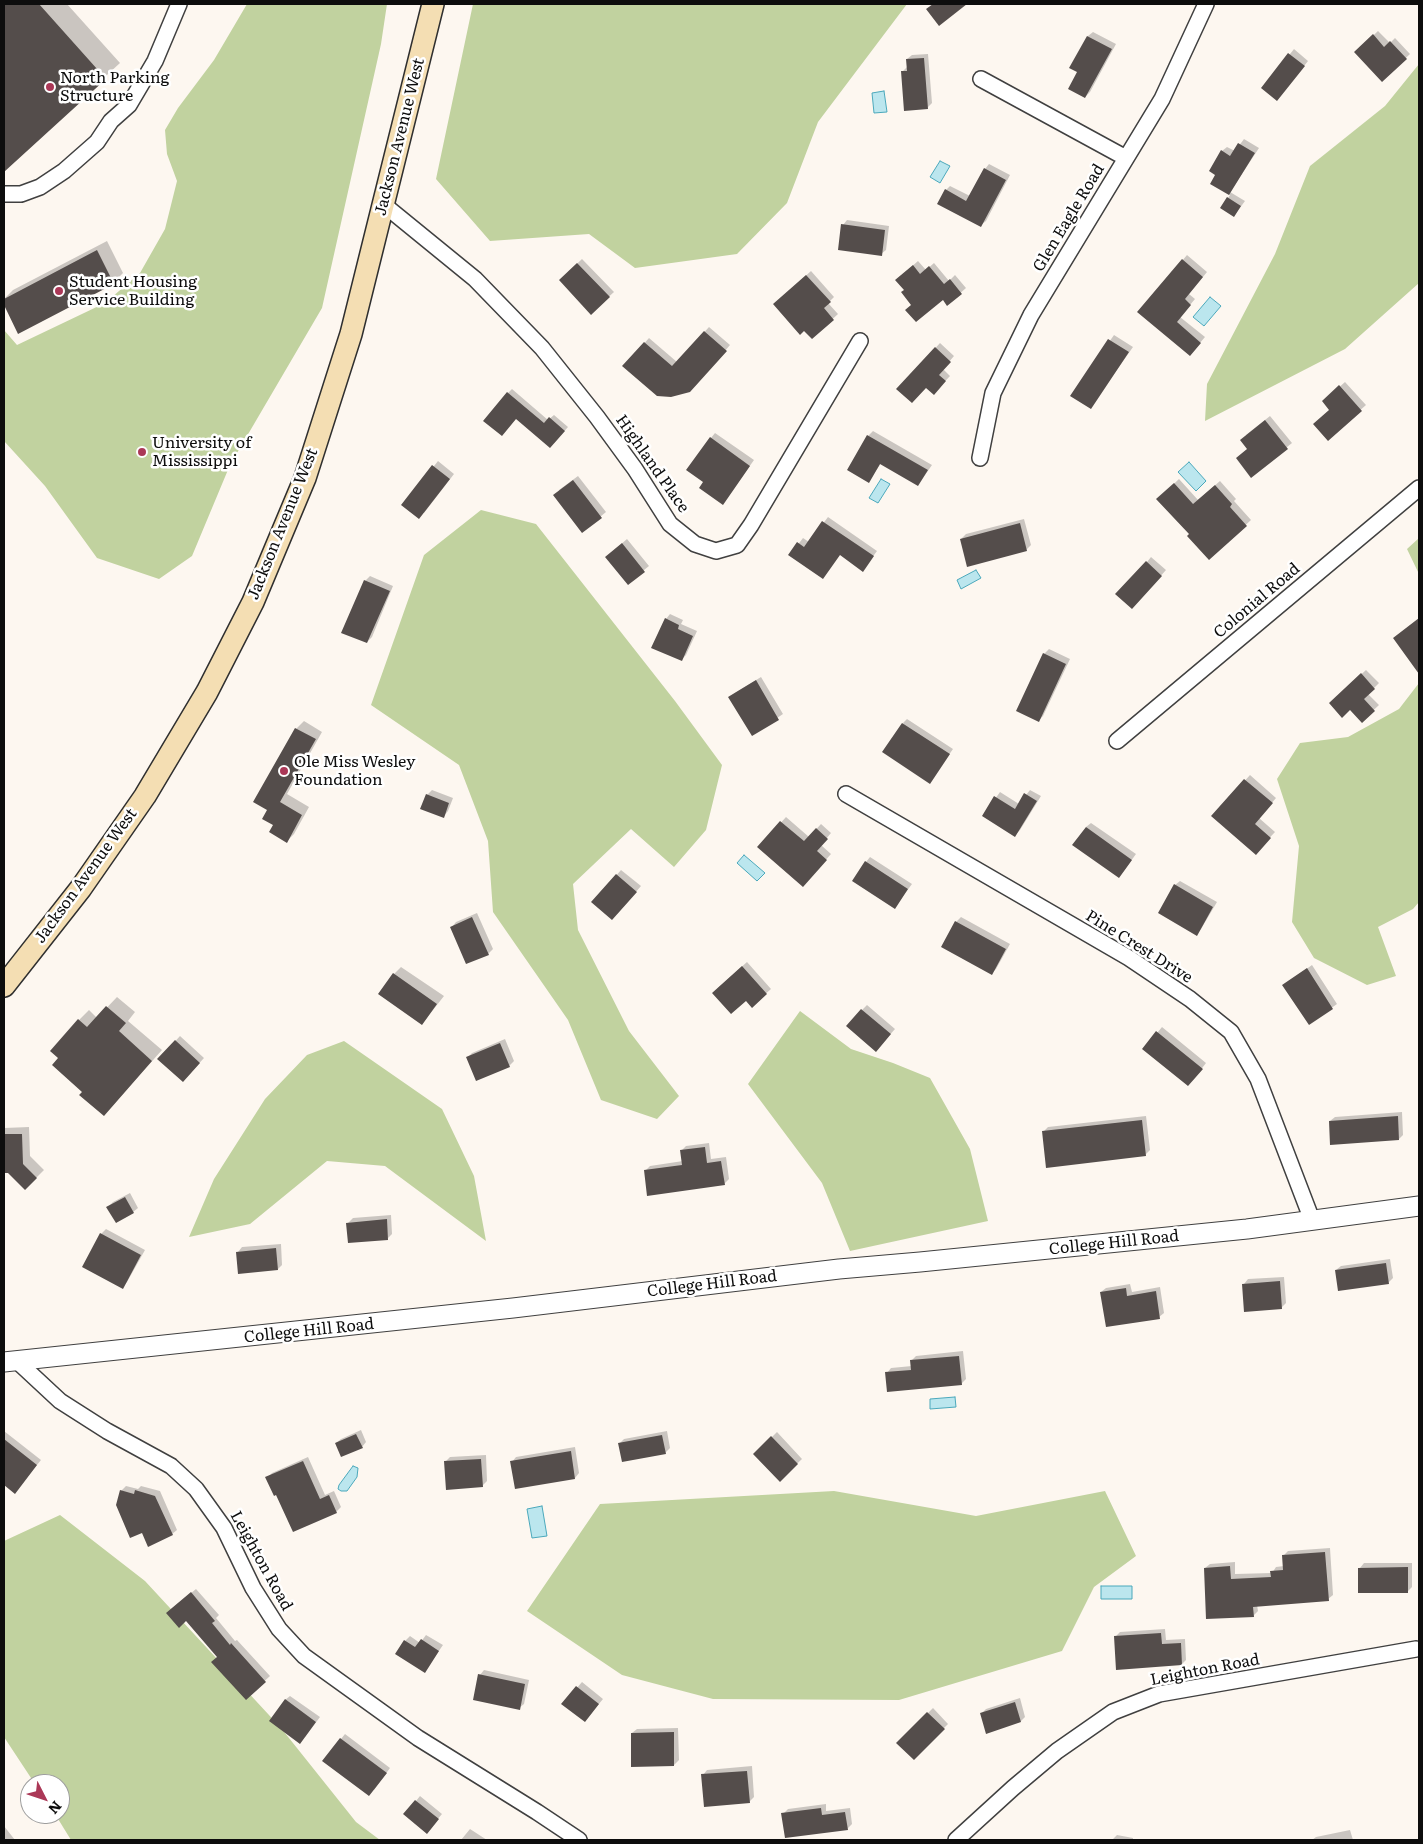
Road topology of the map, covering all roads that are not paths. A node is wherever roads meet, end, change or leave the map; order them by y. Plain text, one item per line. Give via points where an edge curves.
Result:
1 (179, 4) edge
2 (434, 4) edge
3 (1206, 4) edge
4 (981, 78) dead end
5 (1126, 158) junction
6 (4, 194) edge
7 (384, 204) junction
8 (860, 341) dead end
9 (980, 458) dead end
10 (1419, 488) edge
11 (1117, 741) dead end
12 (846, 794) dead end
13 (4, 986) edge
14 (1419, 1206) edge
15 (1312, 1220) junction
16 (10, 1362) edge
17 (1416, 1649) dead end
18 (579, 1840) edge
19 (956, 1840) edge

1 - 6 street via 151,69 129,105 111,121 97,142 40,187 21,194
2 - 7 main road, Jackson Avenue West
3 - 5 street, Glen Eagle Road via 1162,99
4 - 5 street
5 - 9 street, Glen Eagle Road via 1026,324 993,394
7 - 8 street, Highland Place via 475,279 542,348 624,454 670,524 695,544 716,550 737,545
7 - 13 main road, Jackson Avenue West via 351,334 305,478 252,602 207,692 145,796 81,888
10 - 11 street, Colonial Road
12 - 15 street, Pine Crest Drive via 1129,958 1190,999 1231,1032 1258,1079
14 - 15 street, College Hill Road
15 - 16 street, College Hill Road via 839,1269
16 - 18 street, Leighton Road via 60,1401 171,1466 196,1489 224,1528 253,1588 279,1629 304,1656 418,1738
17 - 19 street, Leighton Road via 1159,1694 1113,1712 1057,1751

